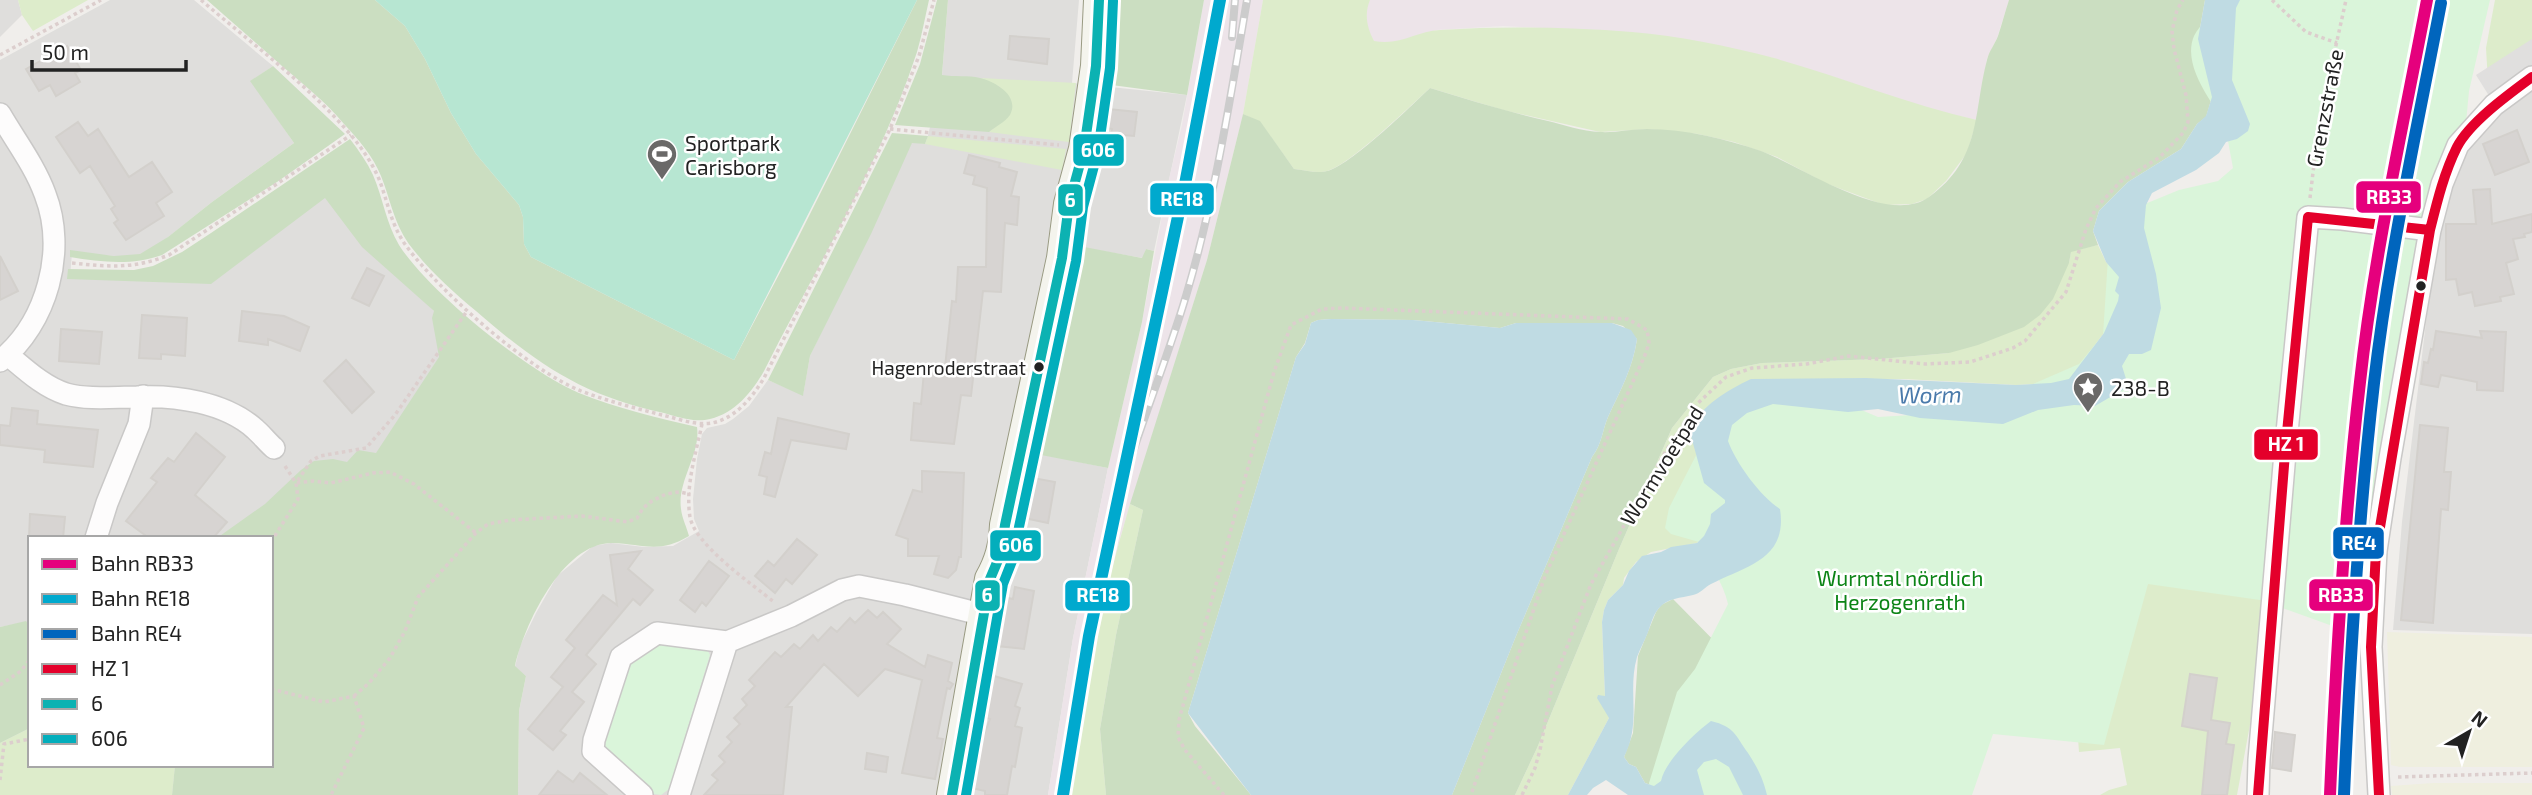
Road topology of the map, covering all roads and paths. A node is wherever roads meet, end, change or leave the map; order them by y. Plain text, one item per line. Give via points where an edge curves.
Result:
1 (102, 0) edge
2 (201, 0) edge
3 (934, 0) edge
4 (1099, 0) edge
5 (2183, 0) edge
6 (2272, 0) edge
7 (2346, 0) edge
8 (2337, 43) junction
9 (0, 55) edge
10 (2532, 77) edge
11 (0, 114) edge
12 (891, 129) junction
13 (351, 135) junction
14 (1084, 149) junction
15 (2308, 217) junction
16 (2430, 230) junction
17 (53, 261) junction
18 (467, 311) junction
19 (4, 358) edge
20 (143, 396) junction
21 (702, 424) junction
22 (274, 448) joint
23 (296, 483) junction
24 (690, 494) junction
25 (476, 533) junction
26 (97, 536) edge
27 (273, 539) edge
28 (777, 604) dead end
29 (984, 615) junction
30 (727, 642) junction
31 (28, 662) edge
32 (0, 685) edge
33 (273, 690) edge
34 (354, 696) junction
35 (28, 739) edge
36 (2, 743) edge
37 (2532, 773) edge
38 (0, 780) edge
39 (2378, 786) edge
40 (331, 795) edge
41 (642, 795) edge
42 (678, 795) edge
43 (952, 795) edge
44 (1224, 795) edge
45 (1471, 795) edge
46 (1522, 795) edge
47 (2258, 795) edge

1 - 9 path
2 - 13 path
3 - 12 path
4 - 14 street via 1096,66
5 - 46 path, Wormvoetpad via 2172,31 2187,104 2183,133 2160,156 2120,181 2096,208 2066,292 2025,341 1970,362 1925,364 1848,356 1745,370 1726,377 1698,404 1667,449 1591,584 1552,686 1541,750
6 - 8 path via 2306,32
7 - 8 path, Grenzstraße
8 - 15 path, Grenzstraße via 2319,122
10 - 16 street via 2494,106 2458,145
11 - 17 street via 47,198
12 - 14 path
12 - 21 path via 754,395 727,418
13 - 17 path via 169,256 122,267
13 - 18 path via 369,160 407,247
14 - 29 street via 1069,204 1004,544 990,579
15 - 16 street
15 - 47 street
16 - 39 street via 2376,551 2371,647
17 - 19 street via 34,320
18 - 21 path via 531,361 579,390
18 - 23 path via 396,415 366,448 320,456
19 - 20 street via 64,393 88,398
20 - 22 street via 177,398 223,411 254,427
20 - 26 street via 139,424
21 - 24 path
22 - 23 path
23 - 25 path via 331,483 390,472 414,484
23 - 27 path via 298,499
24 - 25 path via 666,494 628,522 582,516 510,520 488,524
24 - 28 path via 695,530 717,555
25 - 34 path via 418,597 390,658
29 - 30 street via 859,586
29 - 43 street
30 - 41 street via 657,633 621,657 593,751
30 - 42 street
31 - 32 path
33 - 34 path via 324,702
34 - 40 path via 364,728
35 - 36 path
36 - 38 path
37 - 39 path
44 - 45 path via 1185,750 1178,737 1179,720 1274,372 1291,325 1322,309 1342,308 1628,319 1647,330 1649,343 1545,576

